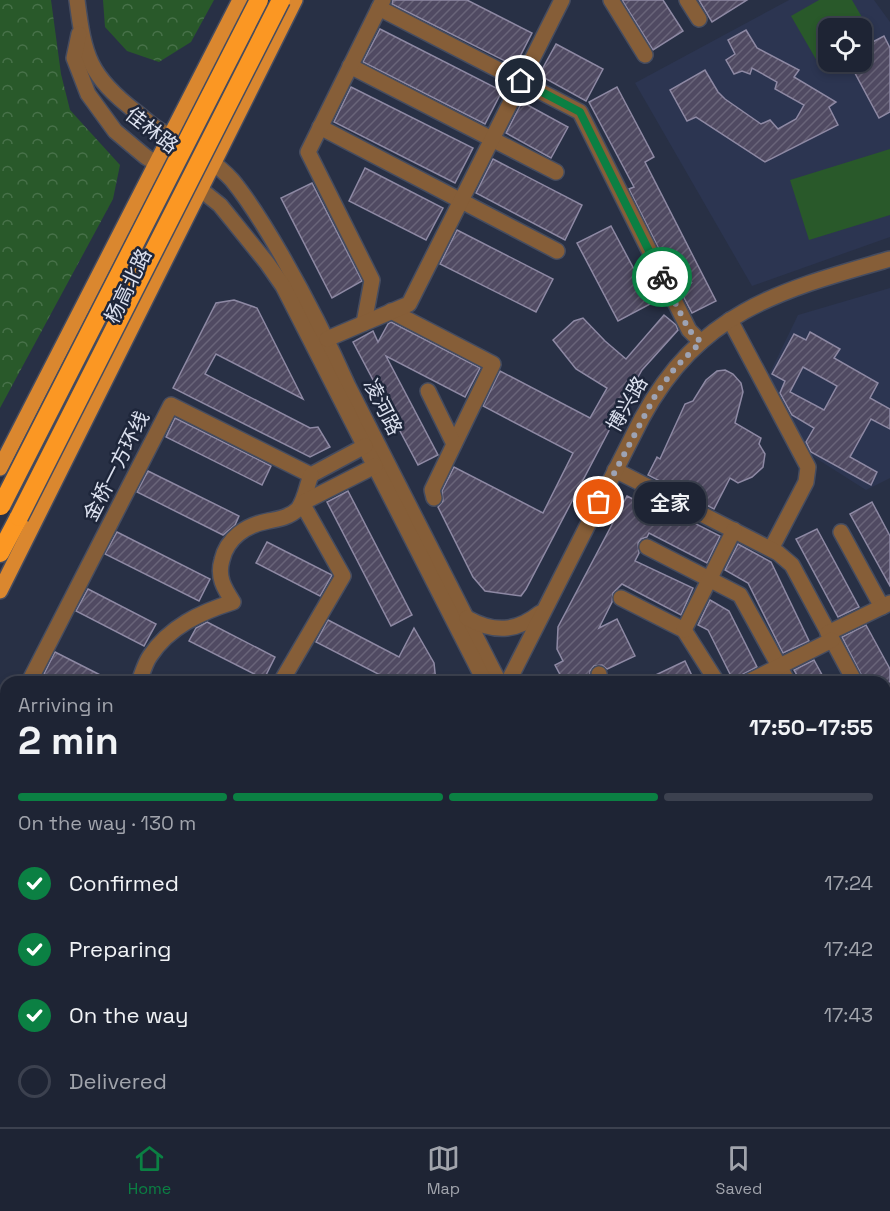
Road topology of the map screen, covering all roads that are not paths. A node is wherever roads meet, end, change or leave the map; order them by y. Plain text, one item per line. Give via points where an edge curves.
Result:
1 (77, 0) edge
2 (240, 0) edge
3 (259, 0) edge
4 (281, 0) edge
5 (295, 0) edge
6 (562, 0) edge
7 (611, 0) edge
8 (687, 0) edge
9 (381, 4) edge
10 (699, 19) dead end
11 (80, 25) junction
12 (645, 55) dead end
13 (350, 66) junction
14 (521, 81) junction
15 (320, 127) junction
16 (169, 135) junction
17 (492, 139) junction
18 (214, 162) junction
19 (157, 163) junction
20 (556, 172) dead end
21 (200, 189) junction
22 (461, 201) junction
23 (557, 251) dead end
24 (890, 259) edge
25 (391, 311) junction
26 (730, 320) junction
27 (364, 323) junction
28 (327, 339) junction
29 (701, 342) junction
30 (428, 391) dead end
31 (454, 444) junction
32 (365, 446) junction
33 (375, 466) junction
34 (0, 468) edge
35 (615, 470) junction
36 (311, 475) junction
37 (434, 498) dead end
38 (302, 503) junction
39 (0, 507) edge
40 (734, 530) junction
41 (841, 532) dead end
42 (647, 547) dead end
43 (771, 549) junction
44 (0, 553) edge
45 (709, 579) junction
46 (0, 591) edge
47 (621, 598) dead end
48 (886, 605) edge
49 (545, 609) junction
50 (466, 618) junction
51 (684, 630) junction
52 (830, 636) junction
53 (779, 666) junction
54 (32, 676) edge
55 (141, 676) edge
56 (285, 676) edge
57 (482, 676) edge
58 (496, 676) edge
59 (511, 676) edge
60 (713, 676) edge
61 (760, 676) edge
62 (785, 676) edge
63 (852, 676) edge

1 - 11 street, 佳林路
2 - 16 main road, 杨高北路
3 - 39 highway, 杨高北路, bridge
4 - 44 highway, 杨高北路, bridge
5 - 18 main road, 杨高北路
6 - 14 street
7 - 12 street
8 - 10 street
9 - 13 street
9 - 14 street
11 - 16 street, 佳林路 via 93,69 106,87
11 - 19 street, 佳林路 via 74,58 88,94 115,131
13 - 15 street
13 - 17 street
14 - 17 street
14 - 29 street via 580,112 689,330
15 - 22 street
15 - 27 street via 308,152 372,280
16 - 18 street, 佳林路
16 - 19 main road, 杨高北路
17 - 20 street
17 - 22 street
18 - 21 main road, 杨高北路
18 - 28 street, 凌河路 via 258,217
19 - 21 street, 佳林路
19 - 34 main road, 杨高北路
21 - 32 street, 凌河路 via 220,206 283,286
21 - 46 main road, 杨高北路
22 - 23 street
22 - 25 street via 409,304
24 - 26 street, 博兴路 via 787,290
25 - 27 street
25 - 31 street via 493,364
26 - 29 street, 博兴路
26 - 43 street via 808,466 806,482
27 - 28 street
28 - 50 street, 凌河路
29 - 35 street, 博兴路 via 656,394
30 - 31 street
31 - 37 street via 432,490
32 - 33 street, 凌河路
32 - 36 street
33 - 38 street
33 - 57 street, 凌河路
35 - 40 street
35 - 49 street, 博兴路
36 - 38 street
36 - 54 street, 金桥一方环线 via 171,405
38 - 55 street via 297,511 283,518 238,533 225,547 220,566 222,586 233,602 203,612 170,635 149,656
38 - 56 street via 343,576
40 - 43 street
40 - 45 street
41 - 48 street
42 - 45 street
43 - 52 street via 792,565
45 - 51 street
45 - 53 street via 740,595
47 - 51 street
48 - 52 street
49 - 50 street via 527,624 507,628 480,625
49 - 59 street, 博兴路
50 - 58 street, 凌河路
51 - 60 street
52 - 53 street
52 - 63 street
53 - 61 street
53 - 62 street

